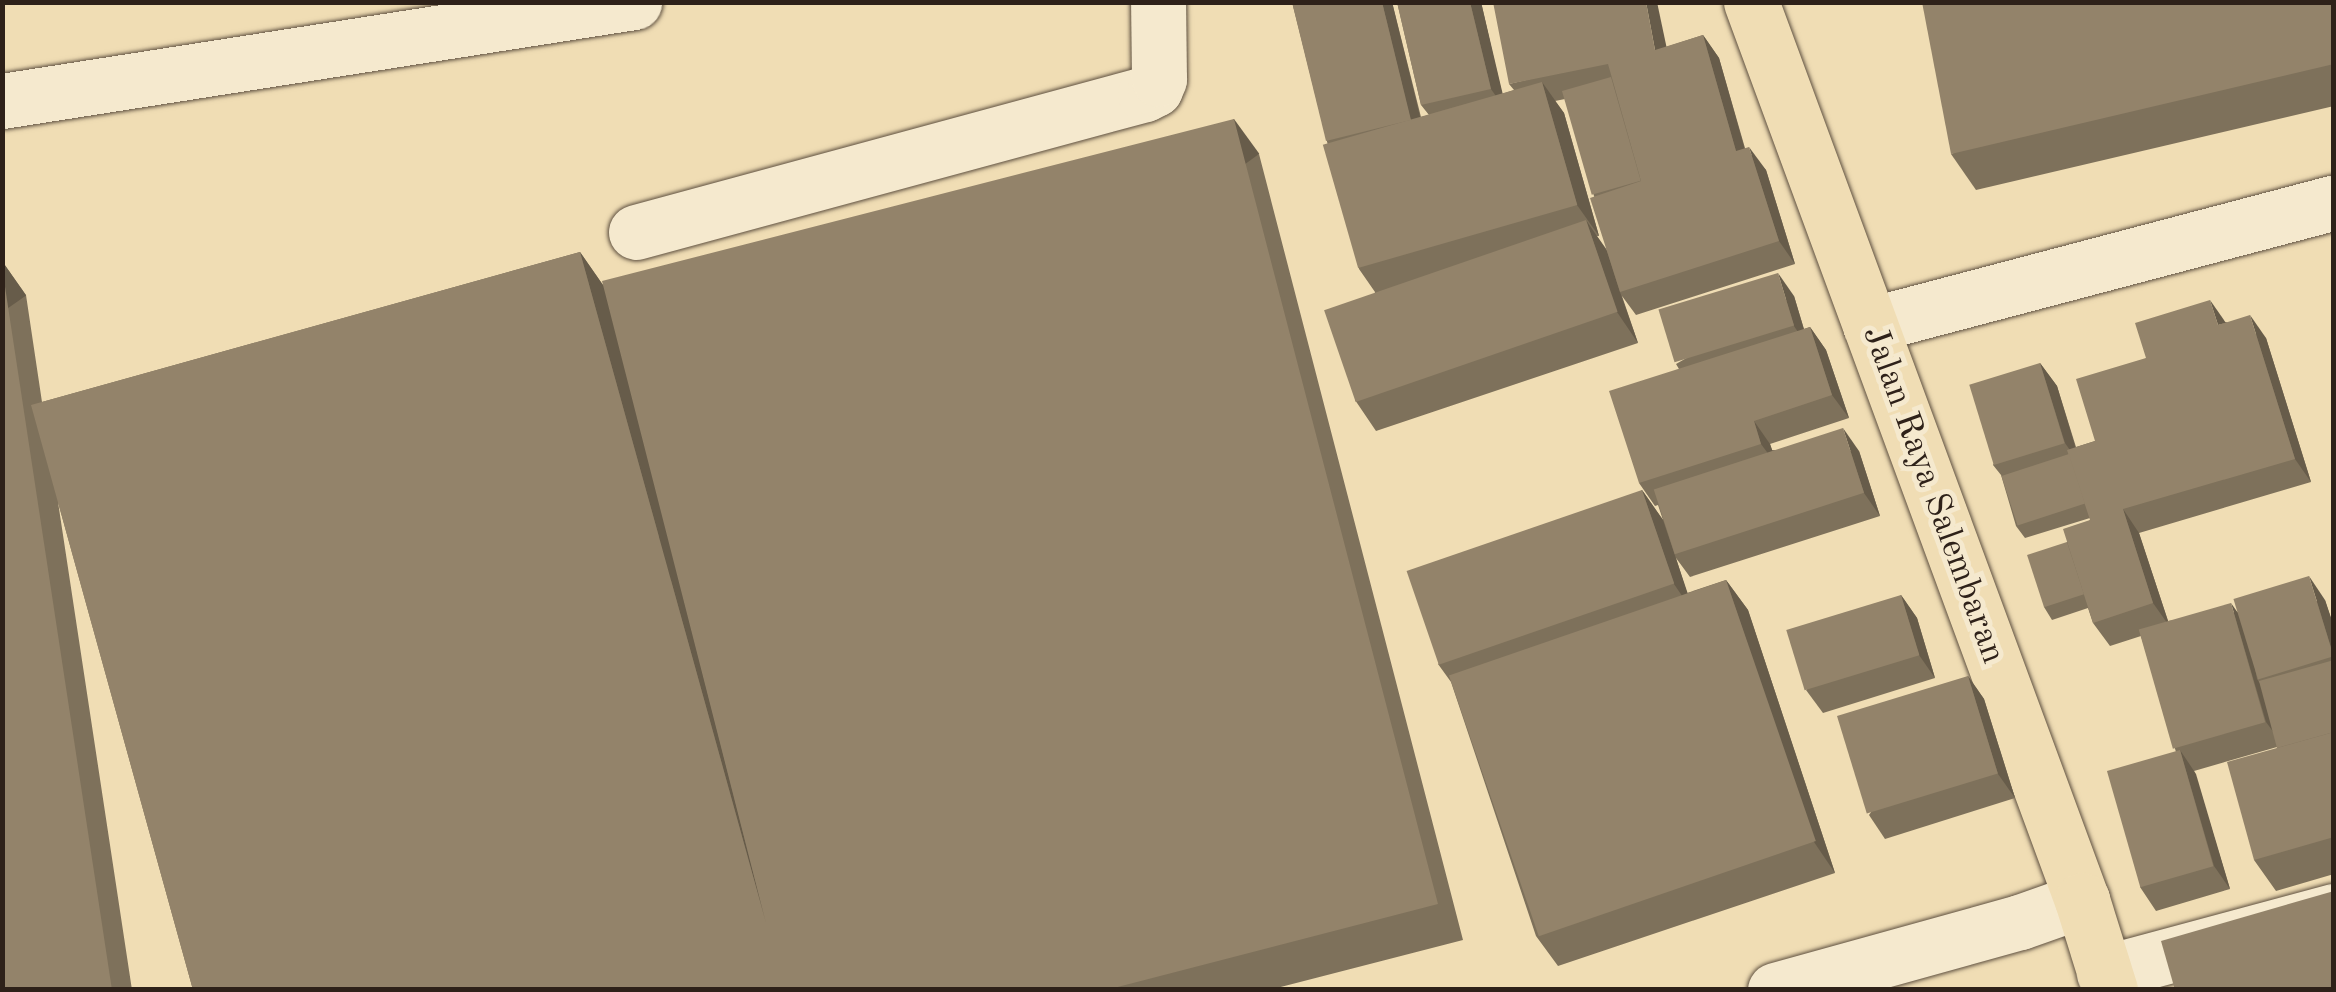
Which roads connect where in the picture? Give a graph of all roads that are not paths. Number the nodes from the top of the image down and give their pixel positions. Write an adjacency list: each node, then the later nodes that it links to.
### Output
1 (634, 2): 4 (street)
2 (1158, 2): 6 (street)
3 (1751, 2): 7 (main road, Jalan Raya Salembaran)
4 (2, 100)
5 (2334, 202): 7 (street)
6 (636, 232)
7 (1870, 325): 8 (main road, Jalan Raya Salembaran)
8 (2082, 900): 10 (main road, Jalan Raya Salembaran); 11 (street)
9 (2334, 911): 10 (street)
10 (2107, 981)
11 (1775, 990)

